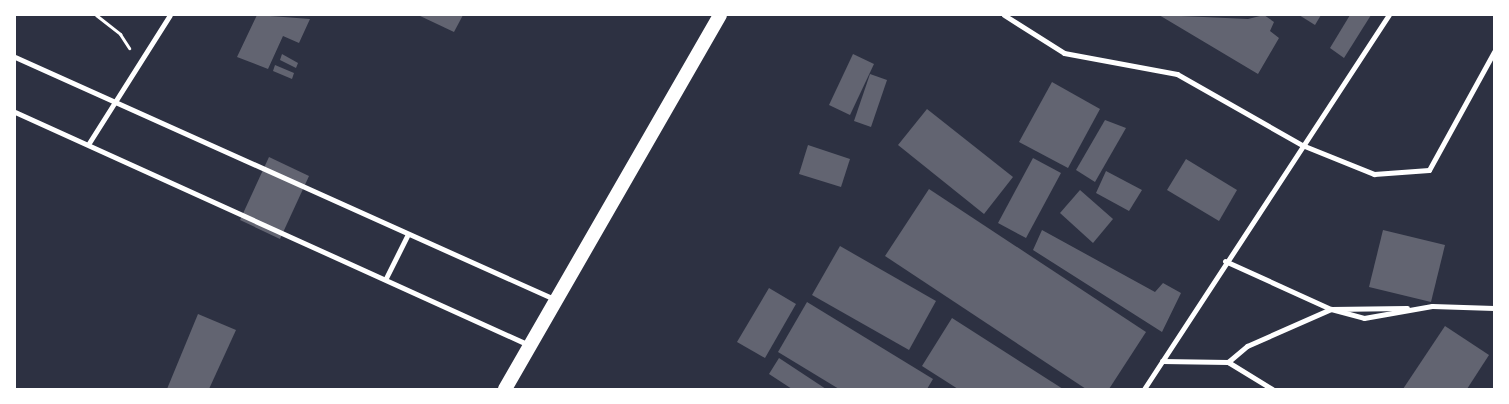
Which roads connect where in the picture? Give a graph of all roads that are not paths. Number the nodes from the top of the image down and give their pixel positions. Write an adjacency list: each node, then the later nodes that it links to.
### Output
1 (170, 15): 7 (street)
2 (720, 15): 14 (highway)
3 (1004, 15): 10 (street)
4 (1389, 15): 10 (street)
5 (1494, 52): 10 (street)
6 (15, 57): 7 (street)
7 (116, 102): 9 (street); 11 (street)
8 (15, 112): 9 (street)
9 (89, 143): 13 (street)
10 (1302, 146): 12 (street)
11 (407, 236): 13 (street); 14 (street)
12 (1225, 261): 16 (street); 19 (street)
13 (386, 278): 18 (street)
14 (554, 299): 18 (highway)
15 (1494, 308): 17 (street)
16 (1331, 309): 17 (street); 17 (street); 20 (street)
17 (1364, 318)
18 (529, 346): 21 (highway)
19 (1162, 361): 20 (street); 22 (street)
20 (1228, 362): 23 (street)
21 (505, 389)
22 (1144, 389)
23 (1272, 389)

